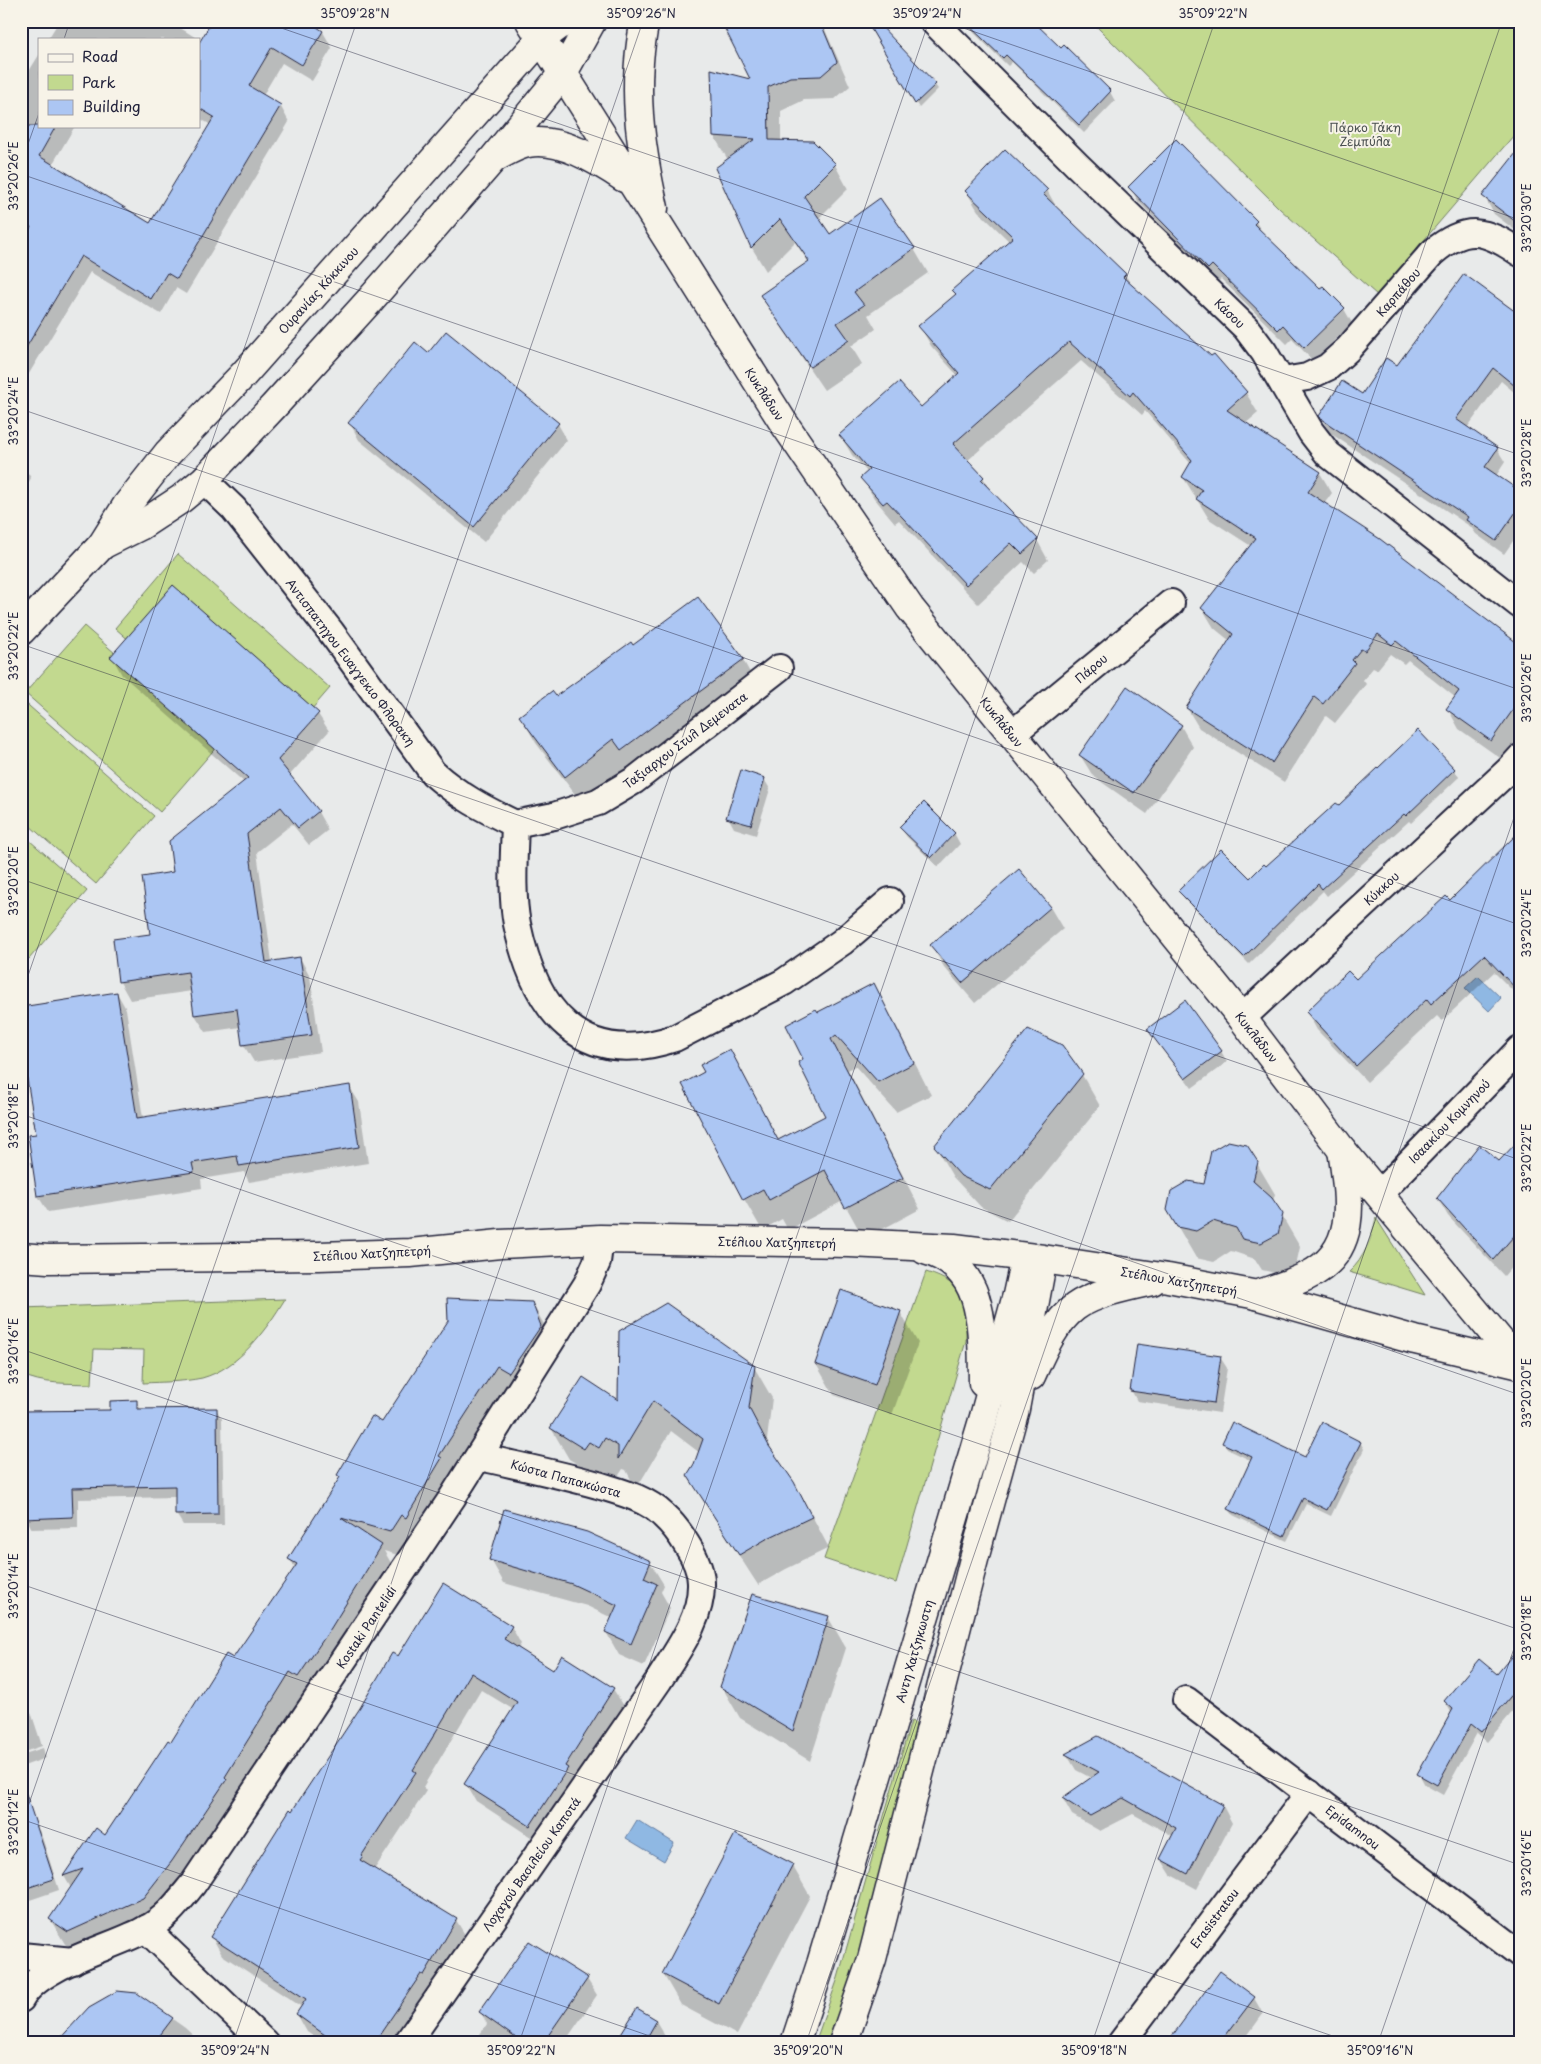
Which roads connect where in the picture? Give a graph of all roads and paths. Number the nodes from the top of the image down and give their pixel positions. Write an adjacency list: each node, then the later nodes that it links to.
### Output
1 (565, 21): 5 (main road, Ουρανίας Κόκκινου)
2 (592, 21): 6 (main road, Ουρανίας Κόκκινου)
3 (645, 21): 9 (main road)
4 (933, 21): 11 (street, Κάσου)
5 (535, 30): 6 (main road, Κυκλάδων); 13 (main road, Ουρανίας Κόκκινου)
6 (563, 73): 7 (main road, Ουρανίας Κόκκινου); 8 (main road, Κυκλάδων)
7 (493, 159): 8 (main road); 12 (main road, Ουρανίας Κόκκινου)
8 (632, 183): 9 (main road, Κυκλάδων)
9 (659, 228): 18 (main road, Κυκλάδων)
10 (1520, 253): 11 (street, Καρπάθου)
11 (1283, 381): 15 (street, Κάσου)
12 (204, 480): 13 (main road, Ουρανίας Κόκκινου); 20 (street, Αντισπατηγου Ευαγγεκιο Φλορακη)
13 (102, 545): 16 (main road, Ουρανίας Κόκκινου)
14 (1171, 603): 18 (street, Πάρου)
15 (1520, 605)
16 (21, 632)
17 (779, 668): 20 (street, Ταξιαρχου Στυλ Δεμενατα)
18 (1012, 734): 22 (main road, Κυκλάδων)
19 (1517, 768): 22 (street, Κύκκου)
20 (515, 824): 21 (street)
21 (890, 901)
22 (1242, 1018): 24 (main road, Κυκλάδων)
23 (1520, 1049): 25 (street, Ισαακίου Κομνηνού)
24 (1342, 1150): 25 (main road, Κυκλάδων); 31 (main road)
25 (1379, 1194): 32 (main road, Κυκλάδων)
26 (600, 1239): 27 (main road, Στέλιου Χατζηπετρή); 28 (main road, Στέλιου Χατζηπετρή); 35 (street, Kostaki Pantelidi)
27 (908, 1245): 29 (main road, Στέλιου Χατζηπετρή); 34 (main road)
28 (21, 1257)
29 (1034, 1258): 30 (main road, Στέλιου Χατζηπετρή); 33 (main road); 34 (main road, Αντη Χατζηκωστη)
30 (1168, 1278): 31 (main road, Στέλιου Χατζηπετρή); 33 (main road)
31 (1256, 1295): 32 (main road, Στέλιου Χατζηπετρή)
32 (1520, 1365)
33 (1015, 1409): 47 (main road)
34 (984, 1417): 46 (main road, Αντη Χατζηκωστη)
35 (480, 1457): 36 (street, Κώστα Παπακώστα); 39 (street, Kostaki Pantelidi)
36 (655, 1685): 45 (street, Λοχαγού Βασιλείου Καποτά)
37 (1186, 1700): 38 (street, Epidamnou)
38 (1308, 1793): 40 (street, Epidamnou); 48 (street, Erasistratou)
39 (146, 1929): 42 (street, Kostaki Pantelidi); 44 (street)
40 (1520, 1954)
41 (21, 1956): 42 (street, Kostaki Pantelidi)
42 (73, 1961): 43 (street, Kostaki Pantelidi)
43 (21, 1999)
44 (265, 2043)
45 (407, 2043)
46 (795, 2043)
47 (843, 2043)
48 (1121, 2043)

